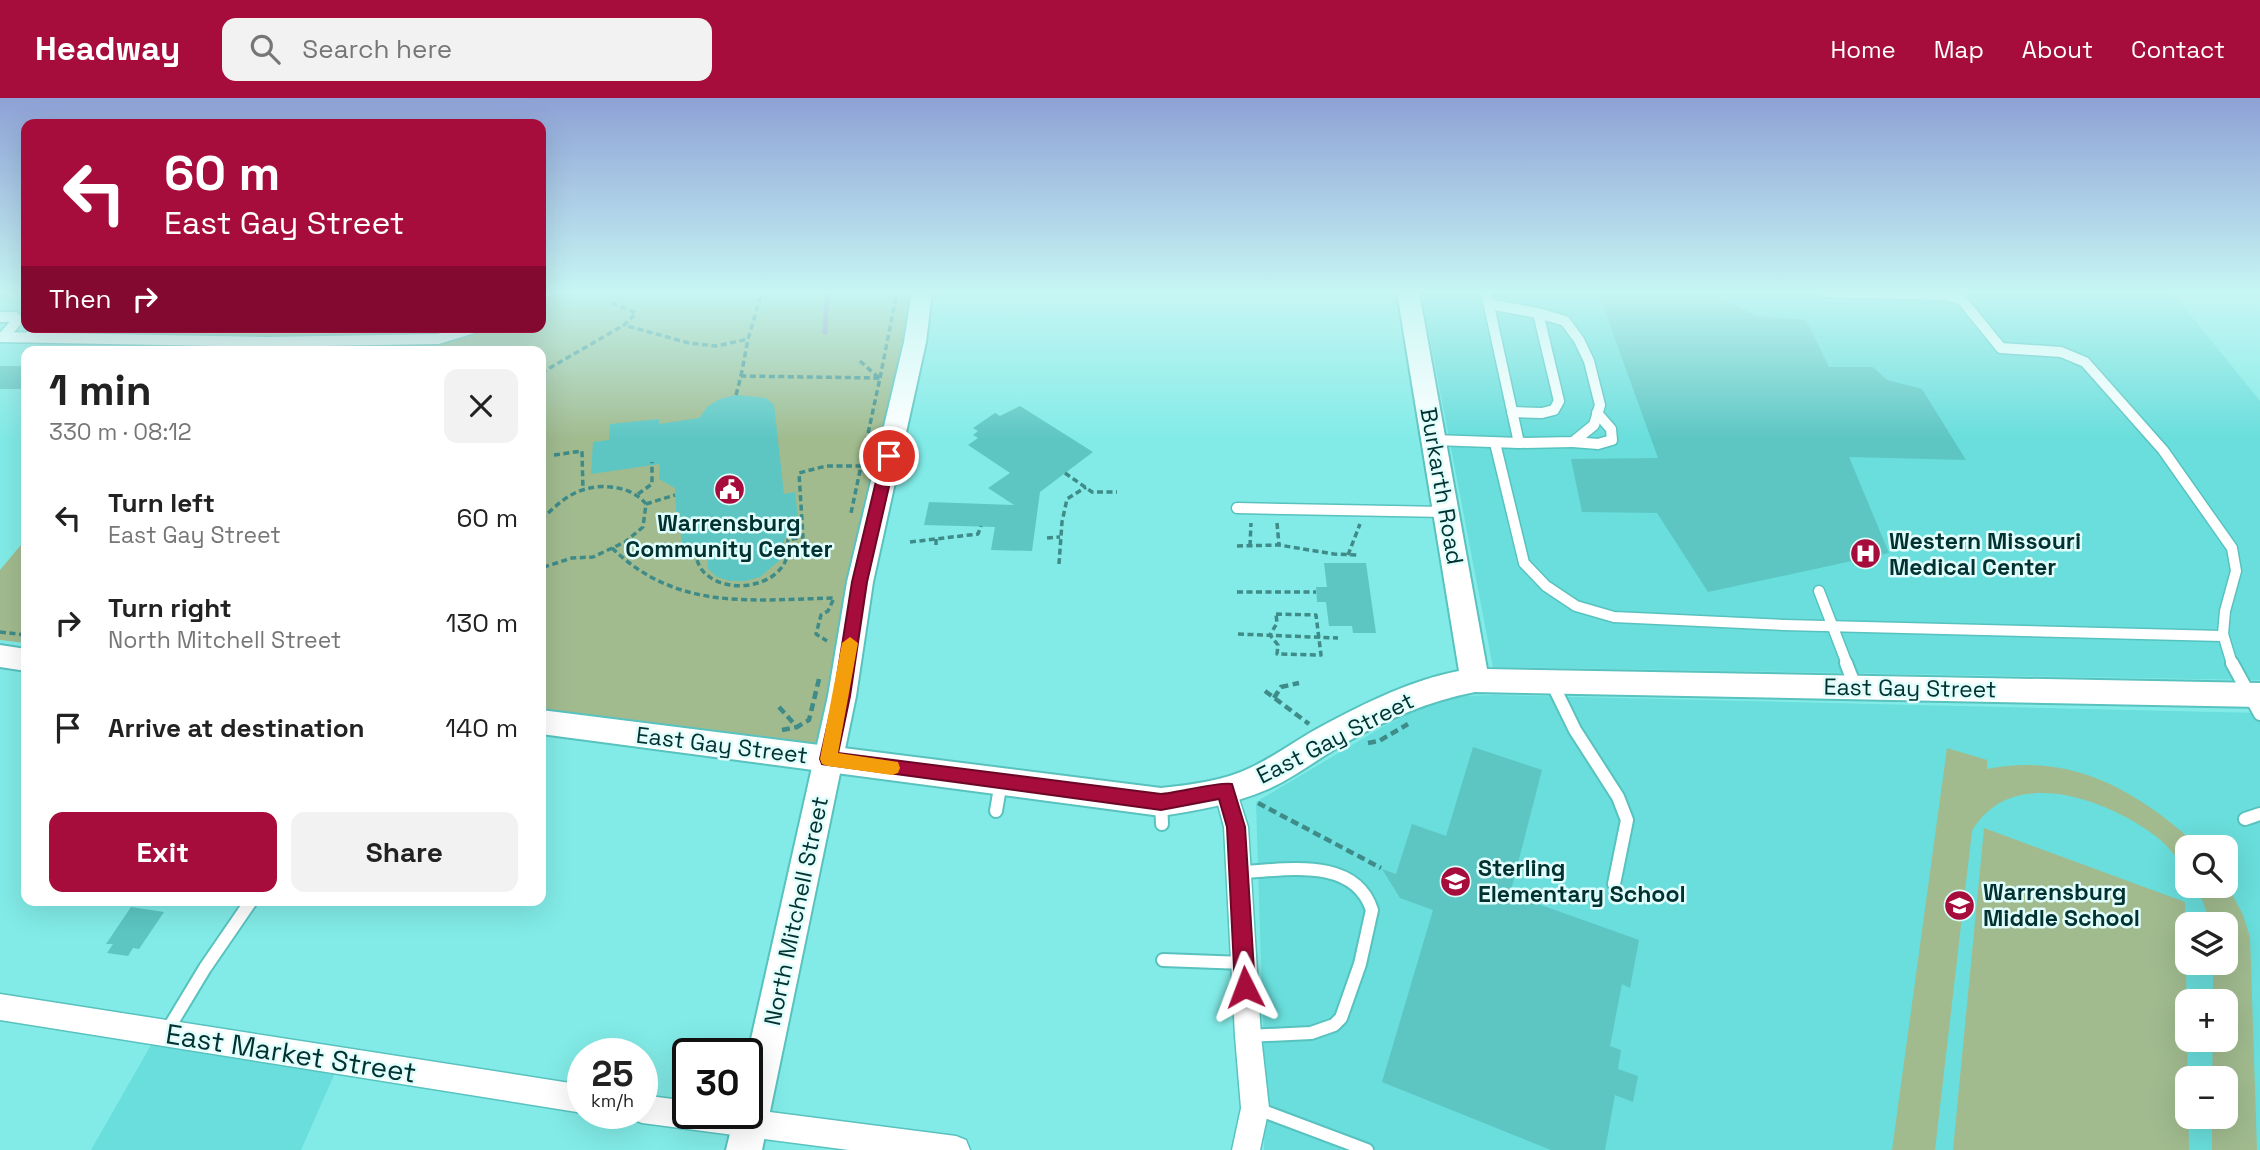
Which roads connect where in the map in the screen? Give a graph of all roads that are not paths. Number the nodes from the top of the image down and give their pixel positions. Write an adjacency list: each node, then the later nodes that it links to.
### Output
1 (244, 341): 8 (street)
2 (1417, 341): 11 (main road, Burkarth Road)
3 (1497, 341): 9 (lane)
4 (1545, 341): 9 (lane)
5 (1580, 341): 10 (lane)
6 (1995, 341): 19 (lane)
7 (915, 342): 27 (street, North Mitchell Street)
8 (436, 345)
9 (1512, 412): 14 (lane)
10 (1597, 414): 12 (lane); 12 (lane)
11 (1434, 440): 13 (lane); 16 (main road, Burkarth Road)
12 (1573, 442): 14 (lane)
13 (1495, 443): 14 (lane); 18 (lane)
14 (1519, 443)
15 (1237, 508): 16 (lane)
16 (1446, 512): 22 (main road, Burkarth Road)
17 (1818, 592): 18 (lane)
18 (1831, 625): 19 (lane); 24 (lane)
19 (2222, 636): 25 (lane)
20 (0, 656): 21 (main road)
21 (21, 659)
22 (1475, 680): 23 (main road, East Gay Street); 28 (main road, East Gay Street)
23 (1550, 681): 24 (main road, East Gay Street); 32 (lane)
24 (1855, 686): 25 (main road, East Gay Street)
25 (2256, 702)
26 (546, 723): 27 (main road, East Gay Street)
27 (828, 759): 28 (main road, East Gay Street); 42 (street, North Mitchell Street)
28 (1226, 790): 31 (street)
29 (2260, 814): 30 (lane)
30 (2245, 819)
31 (1238, 872): 35 (street); 38 (lane)
32 (1614, 884)
33 (248, 906): 37 (lane)
34 (1163, 960): 35 (lane)
35 (1244, 963): 38 (street)
36 (0, 1007): 37 (street, East Market Street)
37 (166, 1033): 39 (street, East Market Street)
38 (1248, 1036): 40 (street)
39 (567, 1096)
40 (1255, 1108): 44 (street); 45 (lane)
41 (658, 1113): 42 (street)
42 (748, 1136): 43 (street)
43 (956, 1150)
44 (1246, 1150)
45 (1367, 1150)

